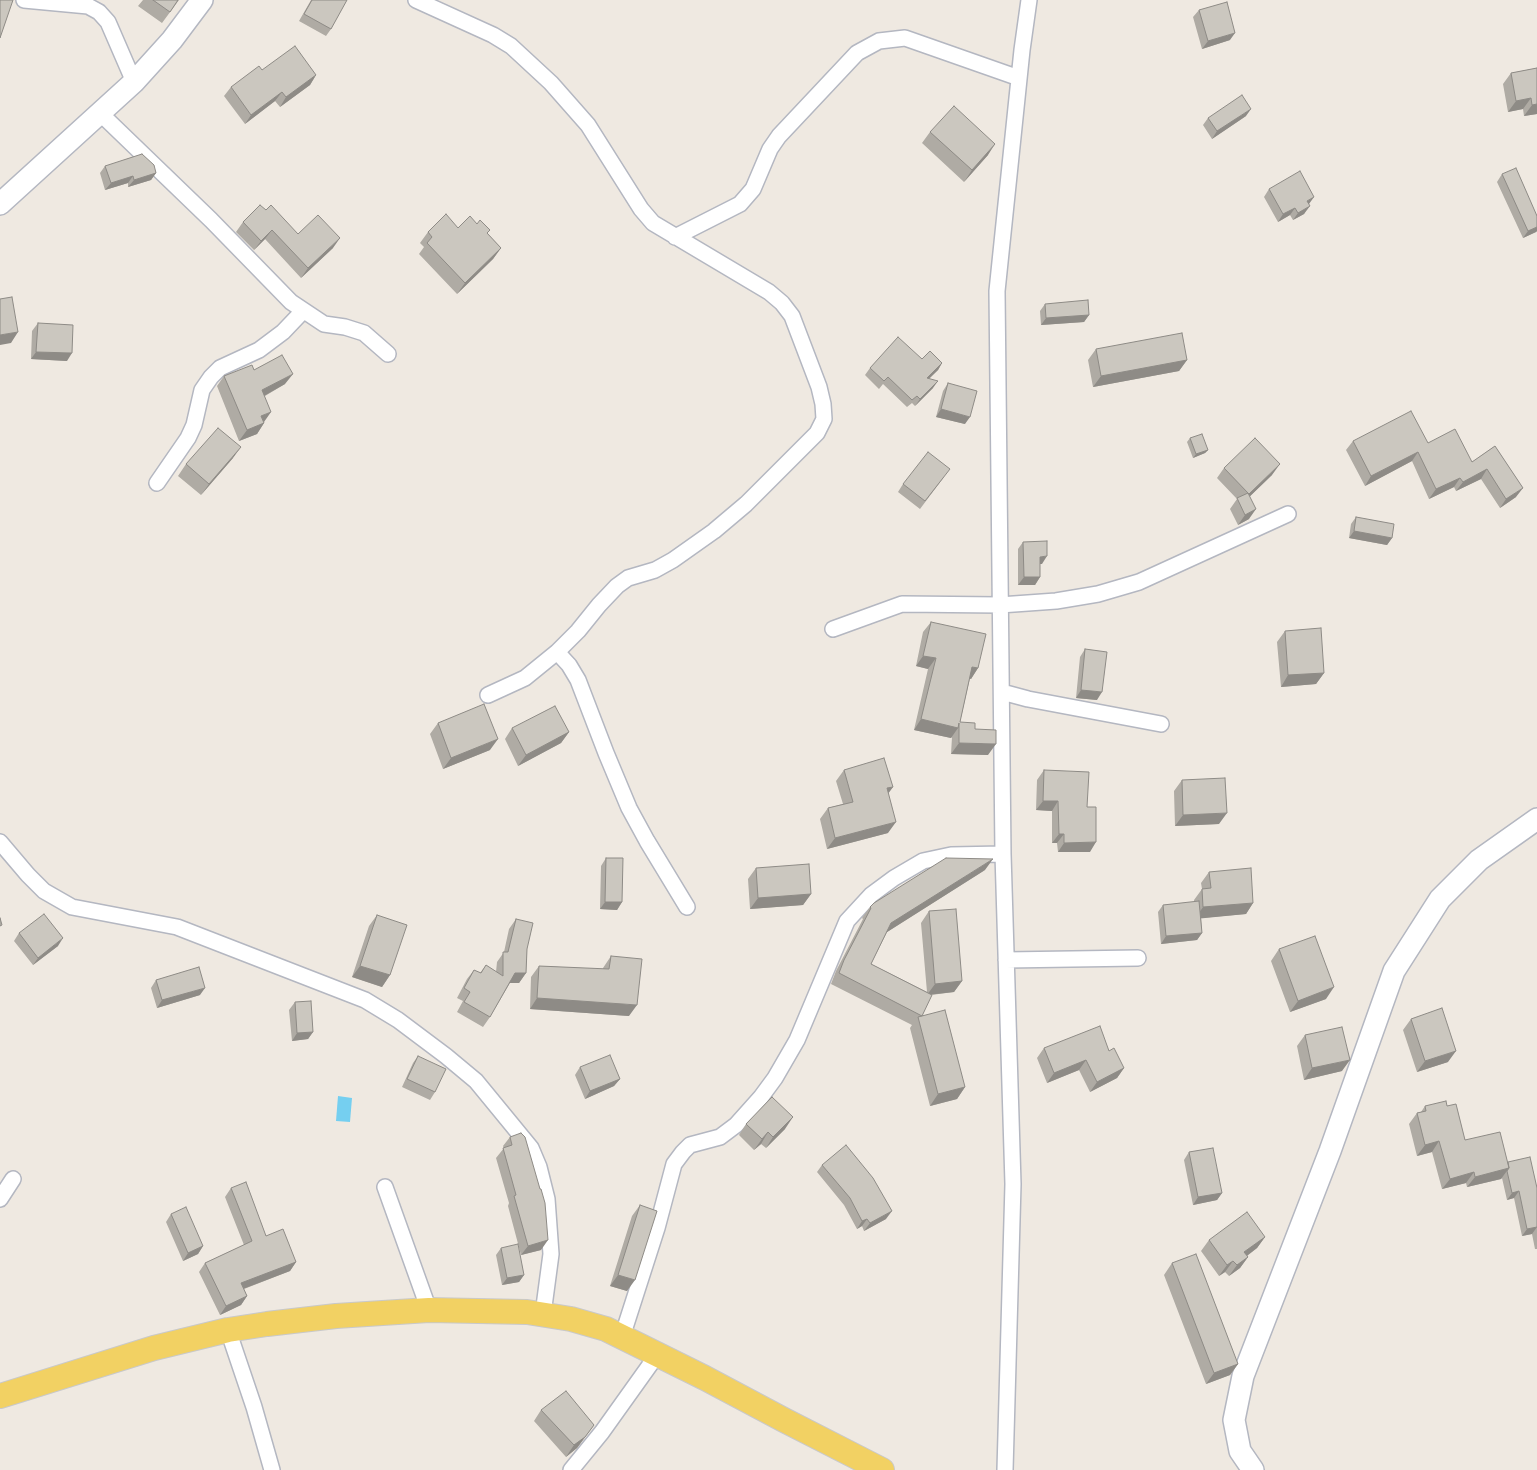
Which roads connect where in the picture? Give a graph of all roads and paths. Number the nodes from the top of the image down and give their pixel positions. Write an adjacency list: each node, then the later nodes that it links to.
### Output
1 (24, 0): 6 (street)
2 (202, 0): 6 (main road)
3 (416, 0): 9 (street)
4 (1029, 0): 5 (street)
5 (1020, 78): 9 (street); 14 (street)
6 (134, 82): 7 (main road)
7 (100, 112): 8 (main road); 10 (street)
8 (0, 204)
9 (675, 237): 16 (street)
10 (303, 311): 11 (street); 12 (street)
11 (388, 354)
12 (157, 483)
13 (1288, 514): 14 (street)
14 (1000, 605): 15 (street); 17 (street)
15 (832, 630)
16 (557, 652): 18 (street); 23 (street)
17 (1002, 692): 19 (street); 22 (street)
18 (488, 695)
19 (1160, 724)
20 (1537, 819): 39 (main road)
21 (0, 842): 30 (street)
22 (1003, 854): 25 (street); 32 (street)
23 (687, 907)
24 (1138, 958): 25 (street)
25 (1006, 960): 38 (street)
26 (13, 1179): 28 (street)
27 (385, 1187): 29 (street)
28 (0, 1200)
29 (429, 1310): 30 (main road); 31 (main road)
30 (543, 1314): 32 (main road)
31 (228, 1330): 34 (main road); 35 (street)
32 (622, 1337): 33 (main road)
33 (657, 1355): 36 (street); 37 (main road)
34 (0, 1396)
35 (272, 1470)
36 (571, 1470)
37 (882, 1470)
38 (1005, 1470)
39 (1253, 1470)

